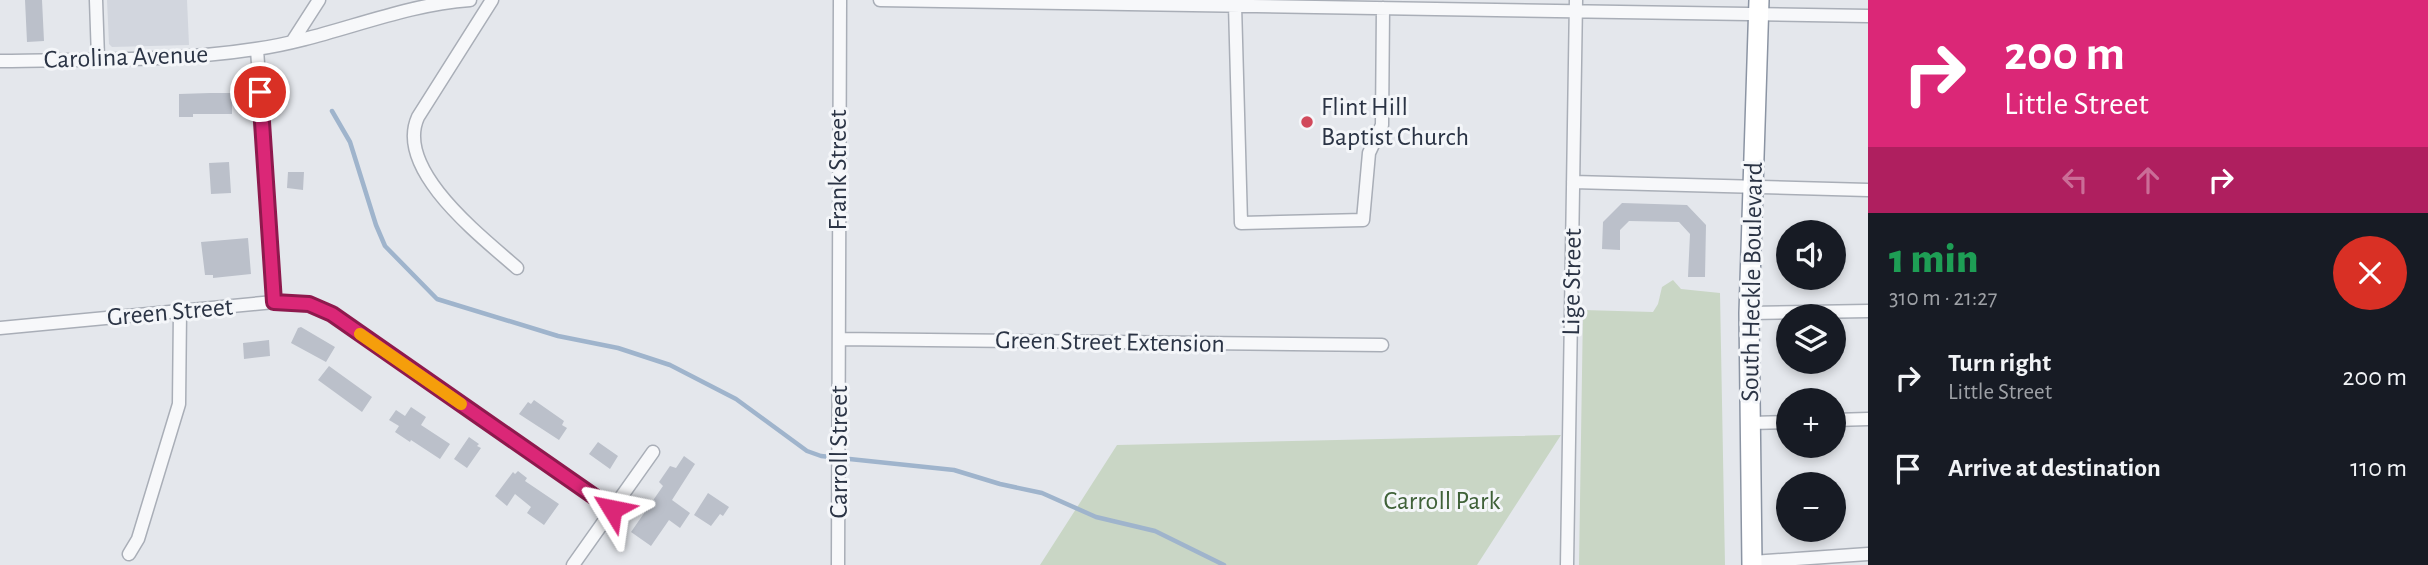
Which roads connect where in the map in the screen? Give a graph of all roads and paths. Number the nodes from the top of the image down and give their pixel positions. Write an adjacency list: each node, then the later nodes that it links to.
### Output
1 (96, 0): 15 (street)
2 (319, 0): 13 (street)
3 (470, 0): 13 (street, Carolina Avenue)
4 (492, 0): 20 (street)
5 (840, 0): 26 (street, Frank Street)
6 (880, 0): 7 (street)
7 (1207, 2): 8 (street)
8 (1235, 5): 11 (street); 11 (street)
9 (1576, 6): 10 (street); 11 (street); 17 (street, Lige Street)
10 (1759, 7): 12 (street); 18 (highway, South Heckle Boulevard)
11 (1384, 8)
12 (1868, 16)
13 (292, 41): 14 (street, Carolina Avenue)
14 (257, 49): 15 (street, Carolina Avenue); 21 (street)
15 (98, 58): 16 (street, Carolina Avenue)
16 (0, 61)
17 (1573, 182): 18 (street); 39 (street, Lige Street)
18 (1752, 185): 19 (street); 24 (highway, South Heckle Boulevard)
19 (1868, 190)
20 (517, 268)
21 (274, 302): 22 (street, Green Street); 33 (street, Green Street)
22 (180, 311): 25 (street, Green Street); 34 (street)
23 (1868, 311): 24 (street)
24 (1749, 313): 31 (highway, South Heckle Boulevard)
25 (0, 328)
26 (839, 339): 27 (street, Green Street Extension); 38 (street, Carroll Street)
27 (1382, 345)
28 (1868, 419): 29 (street)
29 (1846, 420)
30 (1776, 422): 31 (street)
31 (1750, 423): 36 (highway, South Heckle Boulevard)
32 (653, 452): 33 (street)
33 (612, 509): 37 (street)
34 (129, 554)
35 (1868, 554): 36 (street)
36 (1752, 563)
37 (573, 565)
38 (838, 565)
39 (1567, 565)

